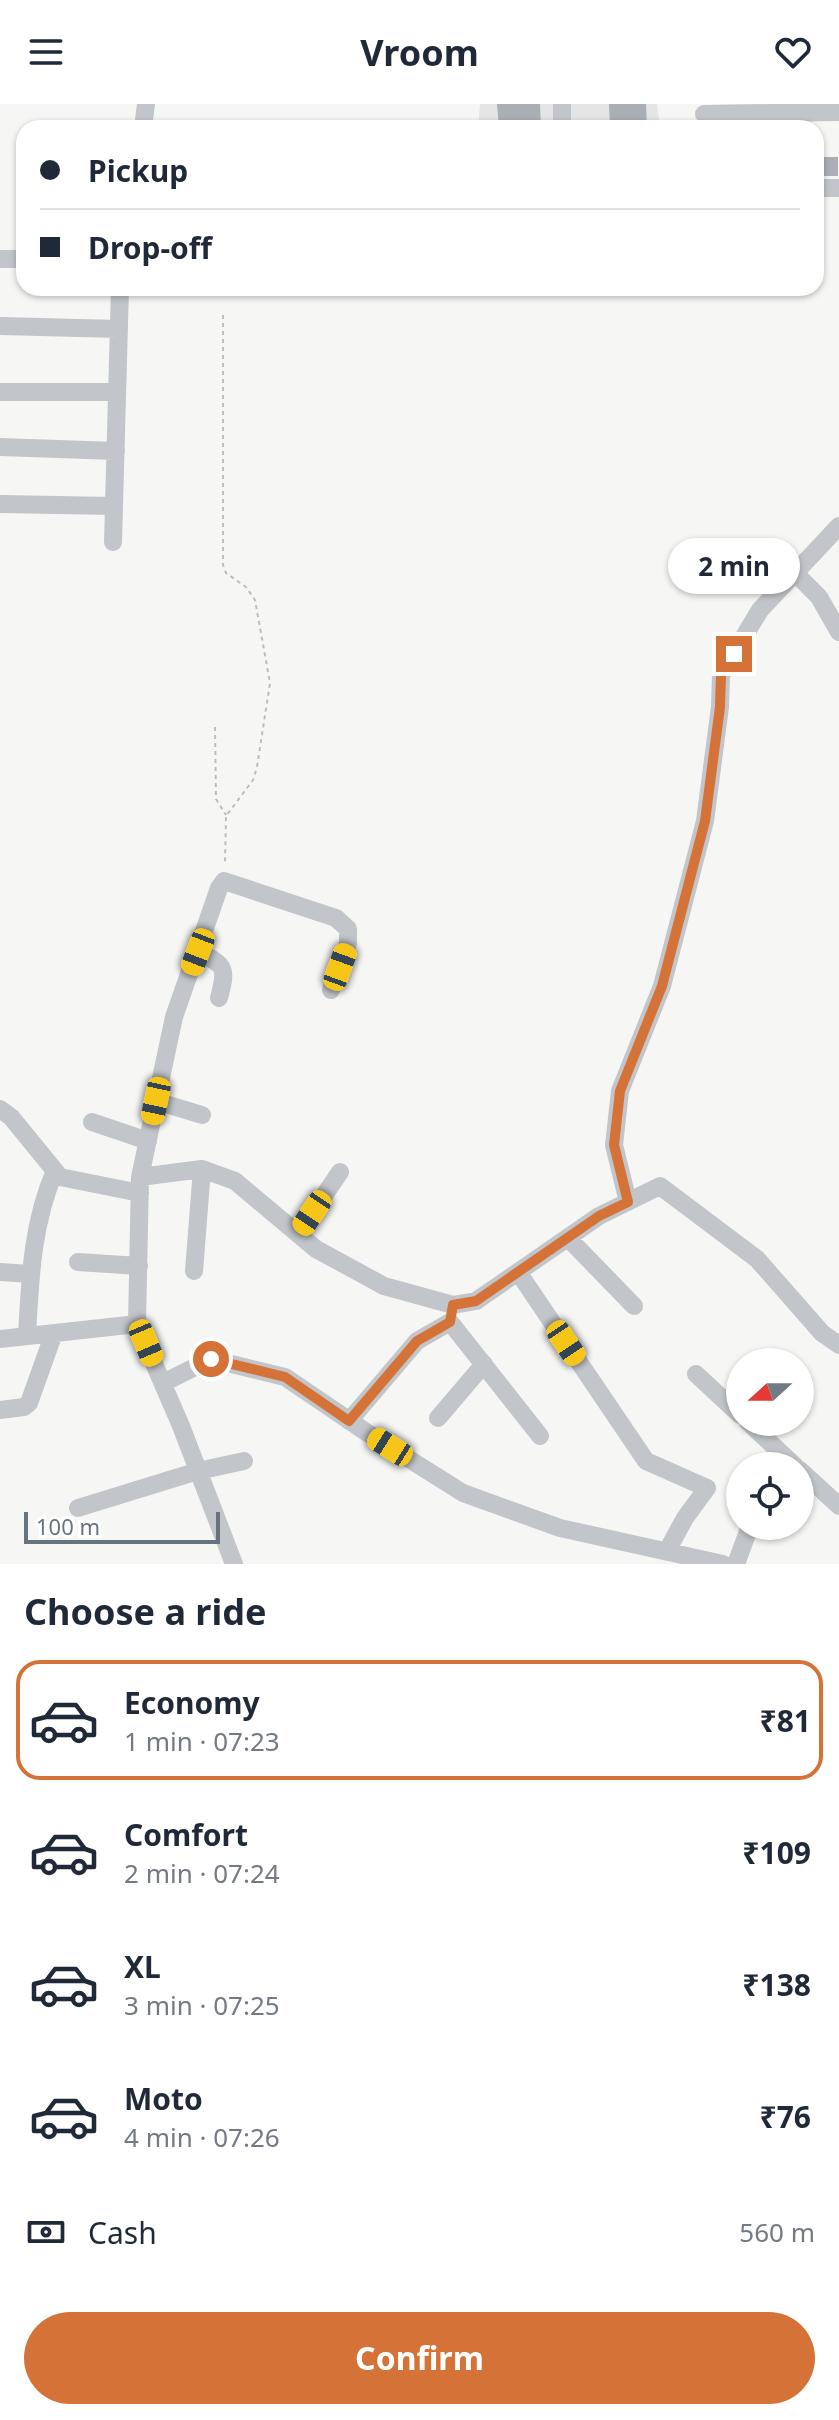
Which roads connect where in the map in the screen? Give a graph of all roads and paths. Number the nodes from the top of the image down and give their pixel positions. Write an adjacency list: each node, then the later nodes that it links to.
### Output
1 (839, 112): 2 (street)
2 (704, 115)
3 (120, 296): 6 (street)
4 (223, 315): 18 (path)
5 (0, 326): 6 (street)
6 (119, 329): 8 (street)
7 (0, 392): 8 (street)
8 (117, 392): 10 (street)
9 (0, 447): 10 (street)
10 (116, 451): 12 (street)
11 (0, 504): 12 (street)
12 (114, 506): 14 (street)
13 (839, 526): 15 (street)
14 (113, 542)
15 (795, 573): 16 (street); 32 (street)
16 (839, 632)
17 (215, 727): 18 (path)
18 (226, 816): 19 (path)
19 (224, 881): 20 (street); 21 (street)
20 (198, 952): 22 (street); 23 (street)
21 (331, 990)
22 (219, 998)
23 (156, 1101): 25 (street); 27 (street)
24 (0, 1109): 29 (street)
25 (202, 1115)
26 (92, 1122): 27 (street)
27 (148, 1141): 31 (street)
28 (202, 1169): 31 (street); 33 (street); 37 (street)
29 (55, 1171): 31 (street); 40 (street)
30 (340, 1172): 33 (street)
31 (140, 1185): 36 (street)
32 (628, 1202): 34 (street); 47 (street)
33 (298, 1234): 42 (street)
34 (568, 1238): 39 (street); 41 (street)
35 (78, 1262): 36 (street)
36 (139, 1266): 43 (street)
37 (194, 1271)
38 (0, 1272): 40 (street)
39 (518, 1272): 42 (street); 64 (street)
40 (30, 1274): 45 (street)
41 (634, 1306)
42 (451, 1314): 48 (street); 54 (street)
43 (137, 1324): 44 (street); 50 (street)
44 (54, 1333): 45 (street); 52 (street)
45 (27, 1336): 46 (street)
46 (0, 1339)
47 (839, 1345)
48 (484, 1364): 53 (street); 55 (street)
49 (696, 1374): 51 (street)
50 (163, 1383): 54 (street); 59 (street)
51 (726, 1402)
52 (0, 1410)
53 (438, 1418)
54 (349, 1421): 64 (street)
55 (540, 1436)
56 (763, 1436): 57 (street)
57 (780, 1452)
58 (244, 1461): 59 (street)
59 (198, 1471): 62 (street); 65 (street)
60 (814, 1483): 61 (street)
61 (839, 1506)
62 (78, 1508)
63 (745, 1540): 67 (street)
64 (667, 1551): 66 (street)
65 (234, 1564)
66 (723, 1564)
67 (736, 1564)

